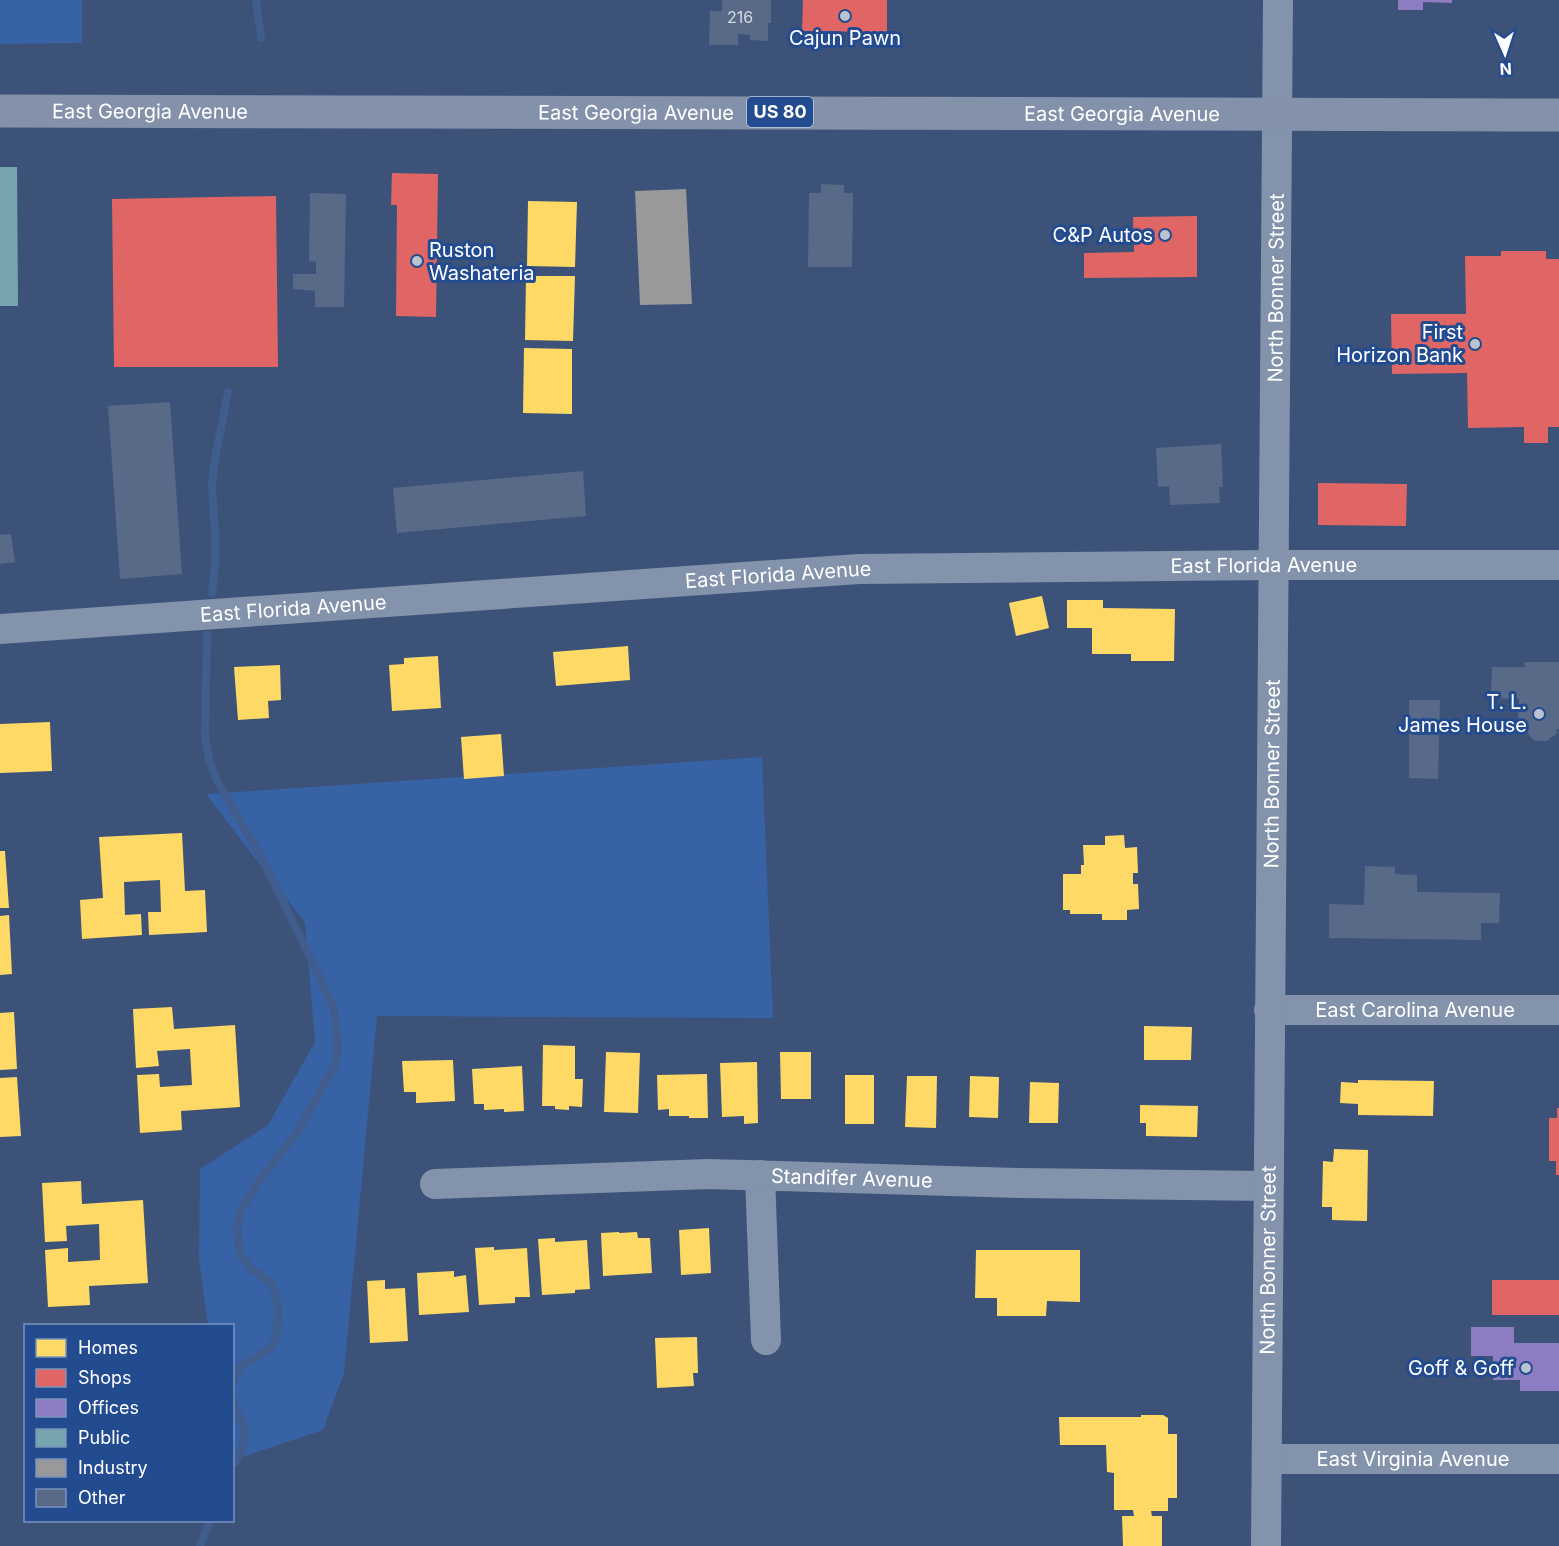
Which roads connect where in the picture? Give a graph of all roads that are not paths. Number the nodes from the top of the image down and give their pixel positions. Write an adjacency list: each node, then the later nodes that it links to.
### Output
1 (1278, 0): 3 (street, North Bonner Street)
2 (0, 111): 3 (main road, East Georgia Avenue / US 80)
3 (1277, 115): 4 (main road, East Georgia Avenue / US 80); 6 (street, North Bonner Street)
4 (1559, 115)
5 (1559, 564): 6 (street, East Florida Avenue)
6 (1274, 565): 7 (street, East Florida Avenue); 8 (street, North Bonner Street)
7 (0, 628)
8 (1269, 1010): 9 (street, East Carolina Avenue); 12 (street, North Bonner Street)
9 (1559, 1010)
10 (760, 1175): 11 (street, Standifer Avenue); 12 (street, Standifer Avenue); 13 (street)
11 (435, 1184)
12 (1268, 1186): 14 (street, North Bonner Street)
13 (766, 1340)
14 (1267, 1459): 15 (street, East Virginia Avenue); 16 (street, North Bonner Street)
15 (1559, 1459)
16 (1266, 1546)

